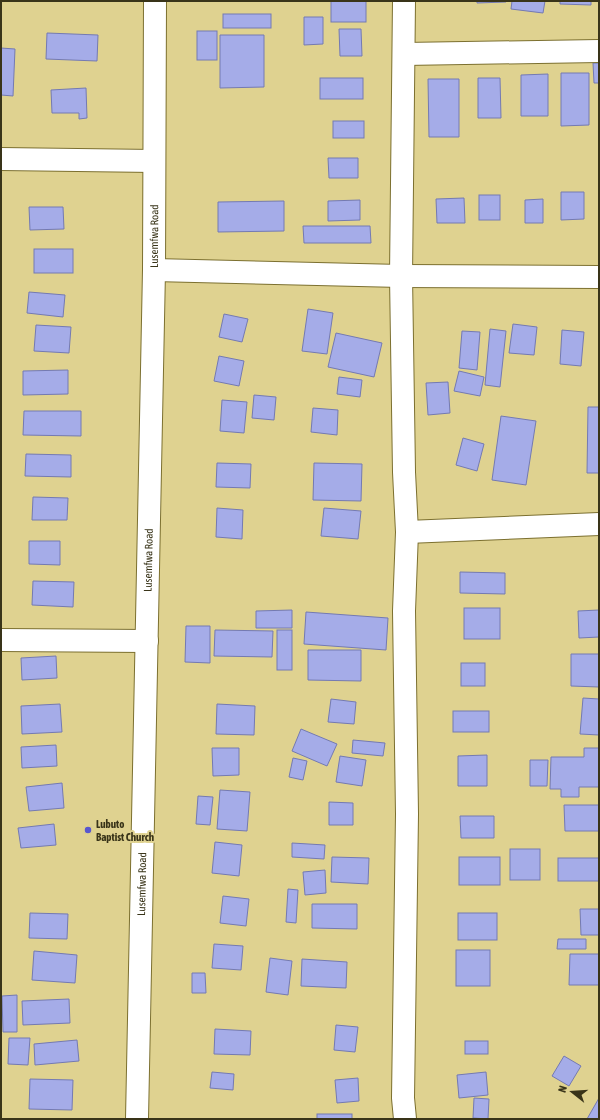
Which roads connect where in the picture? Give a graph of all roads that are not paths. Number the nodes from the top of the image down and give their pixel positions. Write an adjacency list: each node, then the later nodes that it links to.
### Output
1 (155, 1): 6 (street, Lusemfwa Road)
2 (404, 1): 4 (street)
3 (599, 51): 4 (street)
4 (404, 54): 8 (street)
5 (1, 159): 6 (street)
6 (154, 161): 7 (street, Lusemfwa Road)
7 (154, 270): 8 (street); 13 (street, Lusemfwa Road)
8 (401, 276): 9 (street); 11 (street)
9 (599, 277)
10 (599, 524): 11 (street)
11 (407, 532): 15 (street)
12 (1, 640): 13 (street)
13 (147, 641): 14 (street, Lusemfwa Road)
14 (137, 1119)
15 (405, 1119)

